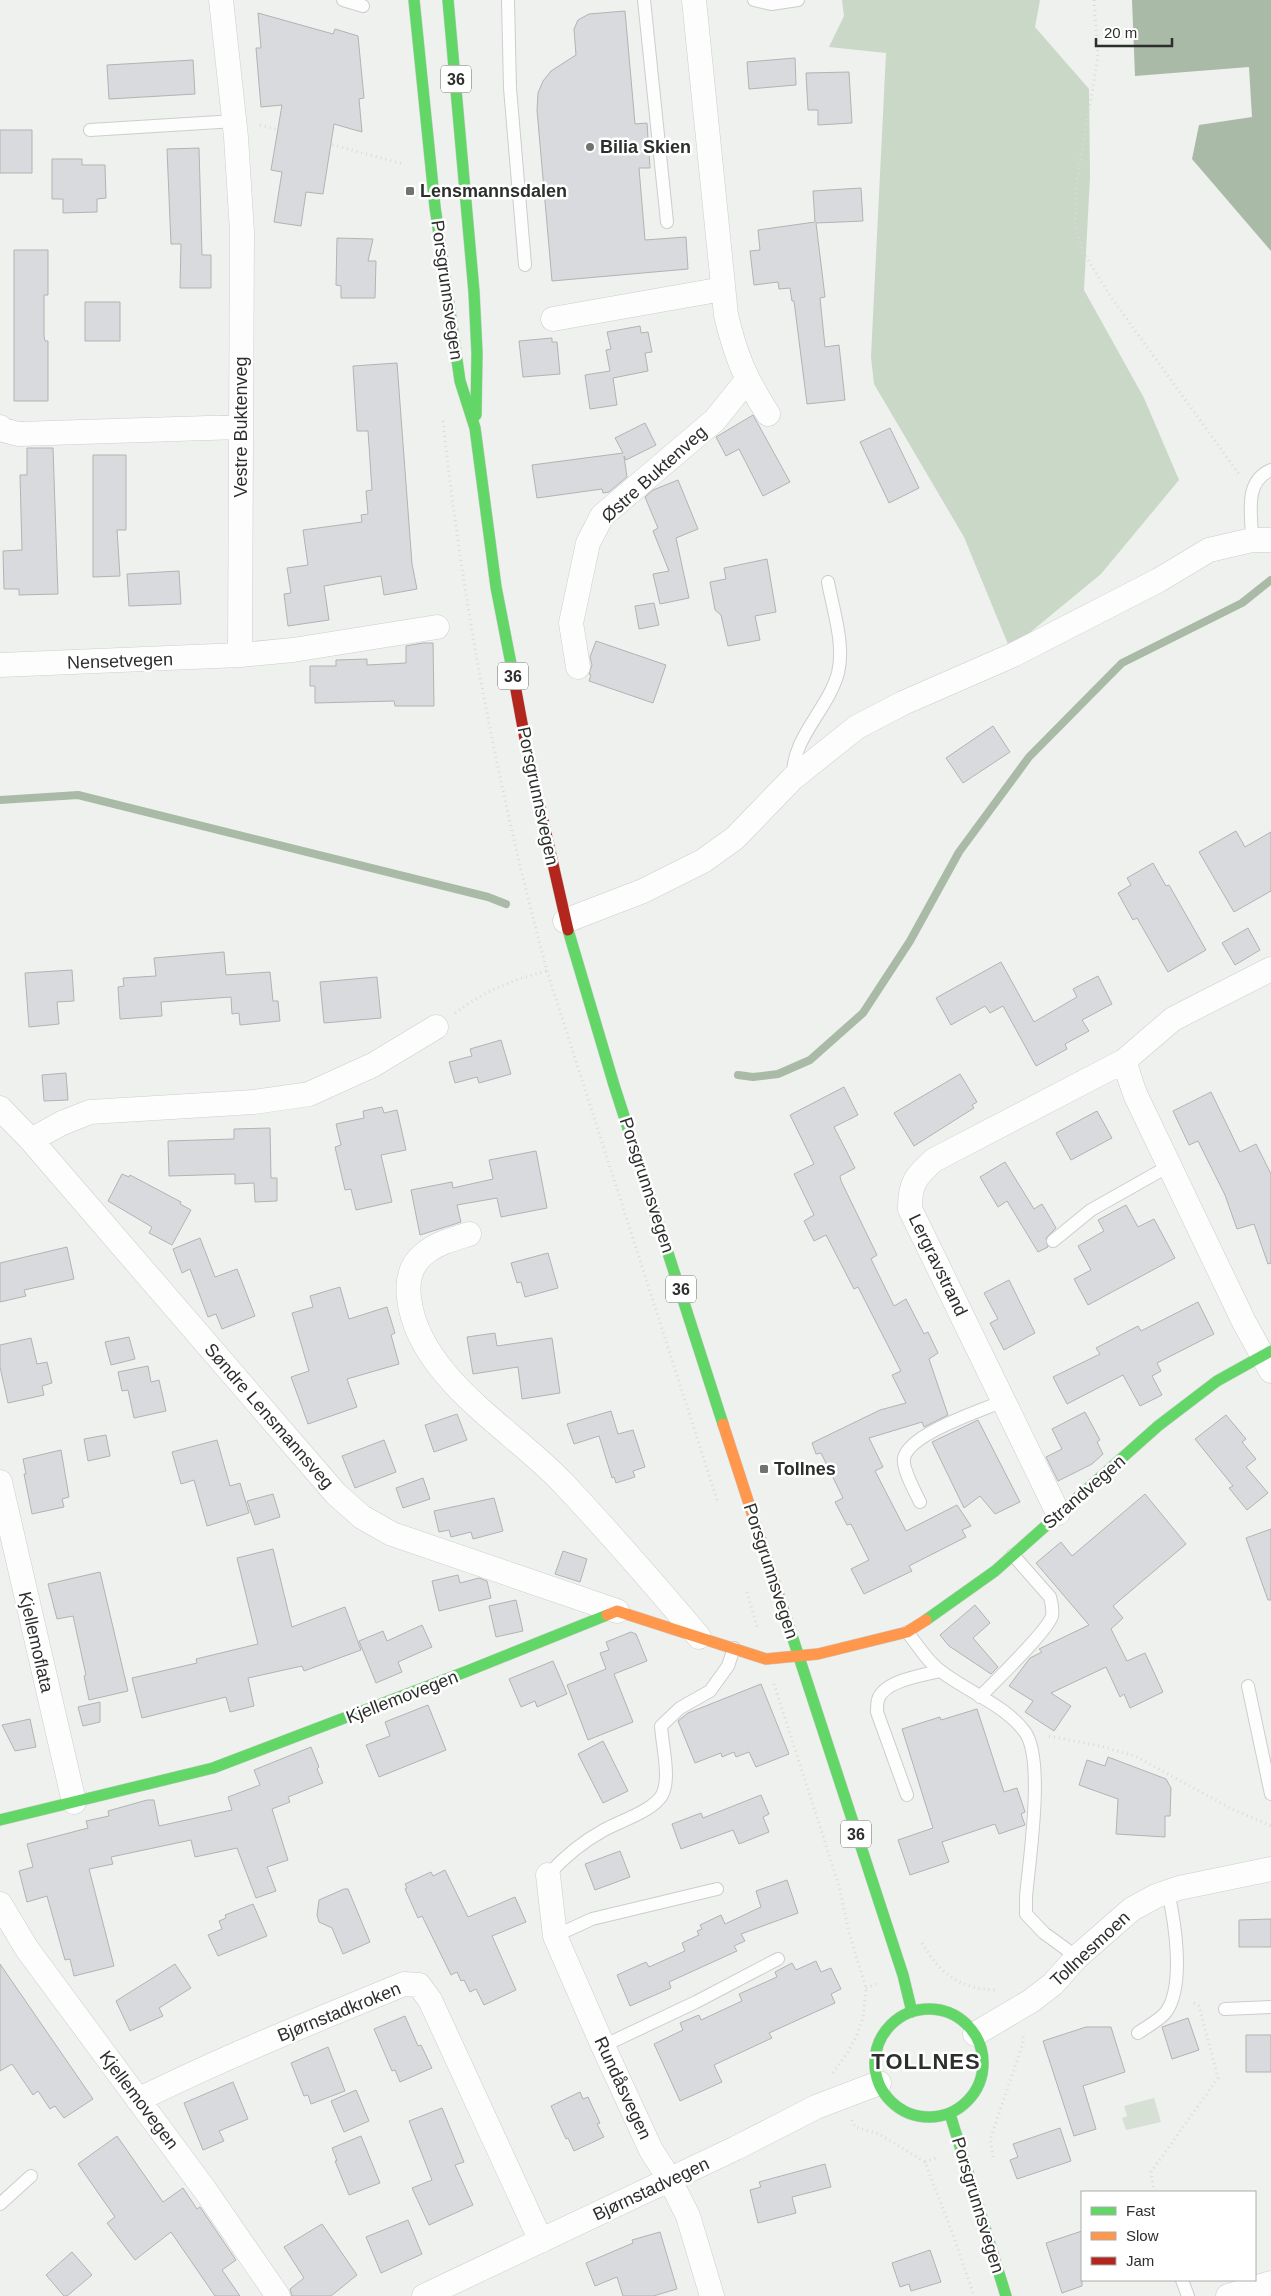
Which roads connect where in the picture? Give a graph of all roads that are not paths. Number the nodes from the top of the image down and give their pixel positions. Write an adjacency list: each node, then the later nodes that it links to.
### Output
1 (220, 0): 11 (street, Vestre Buktenveg)
2 (343, 0): 10 (lane)
3 (414, 0): 21 (main road, Porsgrunnsvegen / 36)
4 (448, 0): 21 (main road, Porsgrunnsvegen / 36)
5 (508, 0): 14 (lane)
6 (644, 0): 13 (lane)
7 (694, 0): 15 (street)
8 (754, 0): 9 (lane)
9 (798, 0)
10 (363, 6)
11 (235, 121): 12 (lane); 20 (street, Vestre Buktenveg)
12 (90, 130)
13 (667, 222)
14 (525, 265)
15 (723, 289): 16 (street); 17 (street)
16 (553, 319)
17 (747, 380): 18 (street); 28 (street, Østre Buktenveg)
18 (768, 414)
19 (0, 427): 20 (street)
20 (240, 427): 26 (street, Vestre Buktenveg)
21 (475, 428): 30 (main road, Porsgrunnsvegen / 36)
22 (1271, 470): 23 (lane)
23 (1262, 540): 29 (street)
24 (828, 582): 29 (lane)
25 (437, 627): 26 (street)
26 (240, 655): 27 (street, Nensetvegen)
27 (0, 665)
28 (578, 667)
29 (793, 778): 30 (street)
30 (565, 920): 49 (main road, Porsgrunnsvegen / 36)
31 (1271, 970): 33 (street, Lergravstrand)
32 (436, 1026): 35 (street)
33 (1124, 1061): 36 (street); 40 (street, Lergravstrand)
34 (0, 1108): 35 (street, Søndre Lensmannsveg)
35 (31, 1140): 45 (street, Søndre Lensmannsveg)
36 (1173, 1174): 38 (lane); 39 (street, Strandvegen)
37 (469, 1234): 47 (street)
38 (1053, 1241)
39 (1268, 1359): 43 (main road, Strandvegen)
40 (1003, 1401): 42 (lane); 43 (street, Lergravstrand)
41 (0, 1482): 55 (street, Kjellemoflata)
42 (920, 1502)
43 (1058, 1513): 44 (main road, Strandvegen)
44 (1013, 1555): 46 (main road, Strandvegen); 52 (lane)
45 (617, 1611): 47 (main road); 55 (main road, Kjellemovegen)
46 (907, 1632): 49 (main road, Strandvegen); 50 (lane)
47 (699, 1636): 48 (main road)
48 (734, 1648): 49 (main road); 58 (lane)
49 (798, 1657): 67 (main road, Porsgrunnsvegen / 36)
50 (940, 1671): 52 (lane); 54 (lane)
51 (1248, 1686): 53 (lane)
52 (980, 1697): 63 (lane)
53 (1271, 1794)
54 (907, 1795)
55 (74, 1802): 56 (main road, Kjellemovegen)
56 (0, 1820)
57 (1271, 1869): 60 (street, Tollnesmoen)
58 (548, 1875): 62 (street, Rundåsvegen)
59 (717, 1888): 62 (lane)
60 (1168, 1892): 63 (street, Tollnesmoen); 68 (lane)
61 (0, 1904): 72 (street, Kjellemovegen)
62 (555, 1936): 70 (street, Rundåsvegen)
63 (1077, 1957): 69 (street, Tollnesmoen)
64 (778, 1959): 70 (lane)
65 (1271, 2007): 66 (lane)
66 (1225, 2009)
67 (912, 2012): 69 (main road, Porsgrunnsvegen); 71 (main road, Porsgrunnsvegen)
68 (1138, 2033)
69 (975, 2034): 73 (main road, Porsgrunnsvegen)
70 (603, 2046): 75 (street, Rundåsvegen)
71 (879, 2083): 73 (main road, Porsgrunnsvegen); 75 (street, Bjørnstadvegen)
72 (138, 2100): 77 (street, Bjørnstadkroken); 80 (street, Kjellemovegen)
73 (950, 2114): 83 (main road, Porsgrunnsvegen)
74 (31, 2176): 76 (lane)
75 (670, 2180): 77 (street, Bjørnstadvegen); 82 (street, Rundåsvegen)
76 (0, 2204)
77 (541, 2241): 81 (street, Bjørnstadvegen)
78 (1182, 2281): 84 (lane)
79 (1271, 2283): 85 (street)
80 (278, 2296)
81 (424, 2296)
82 (712, 2296)
83 (1006, 2296)
84 (1188, 2296)
85 (1228, 2296)

